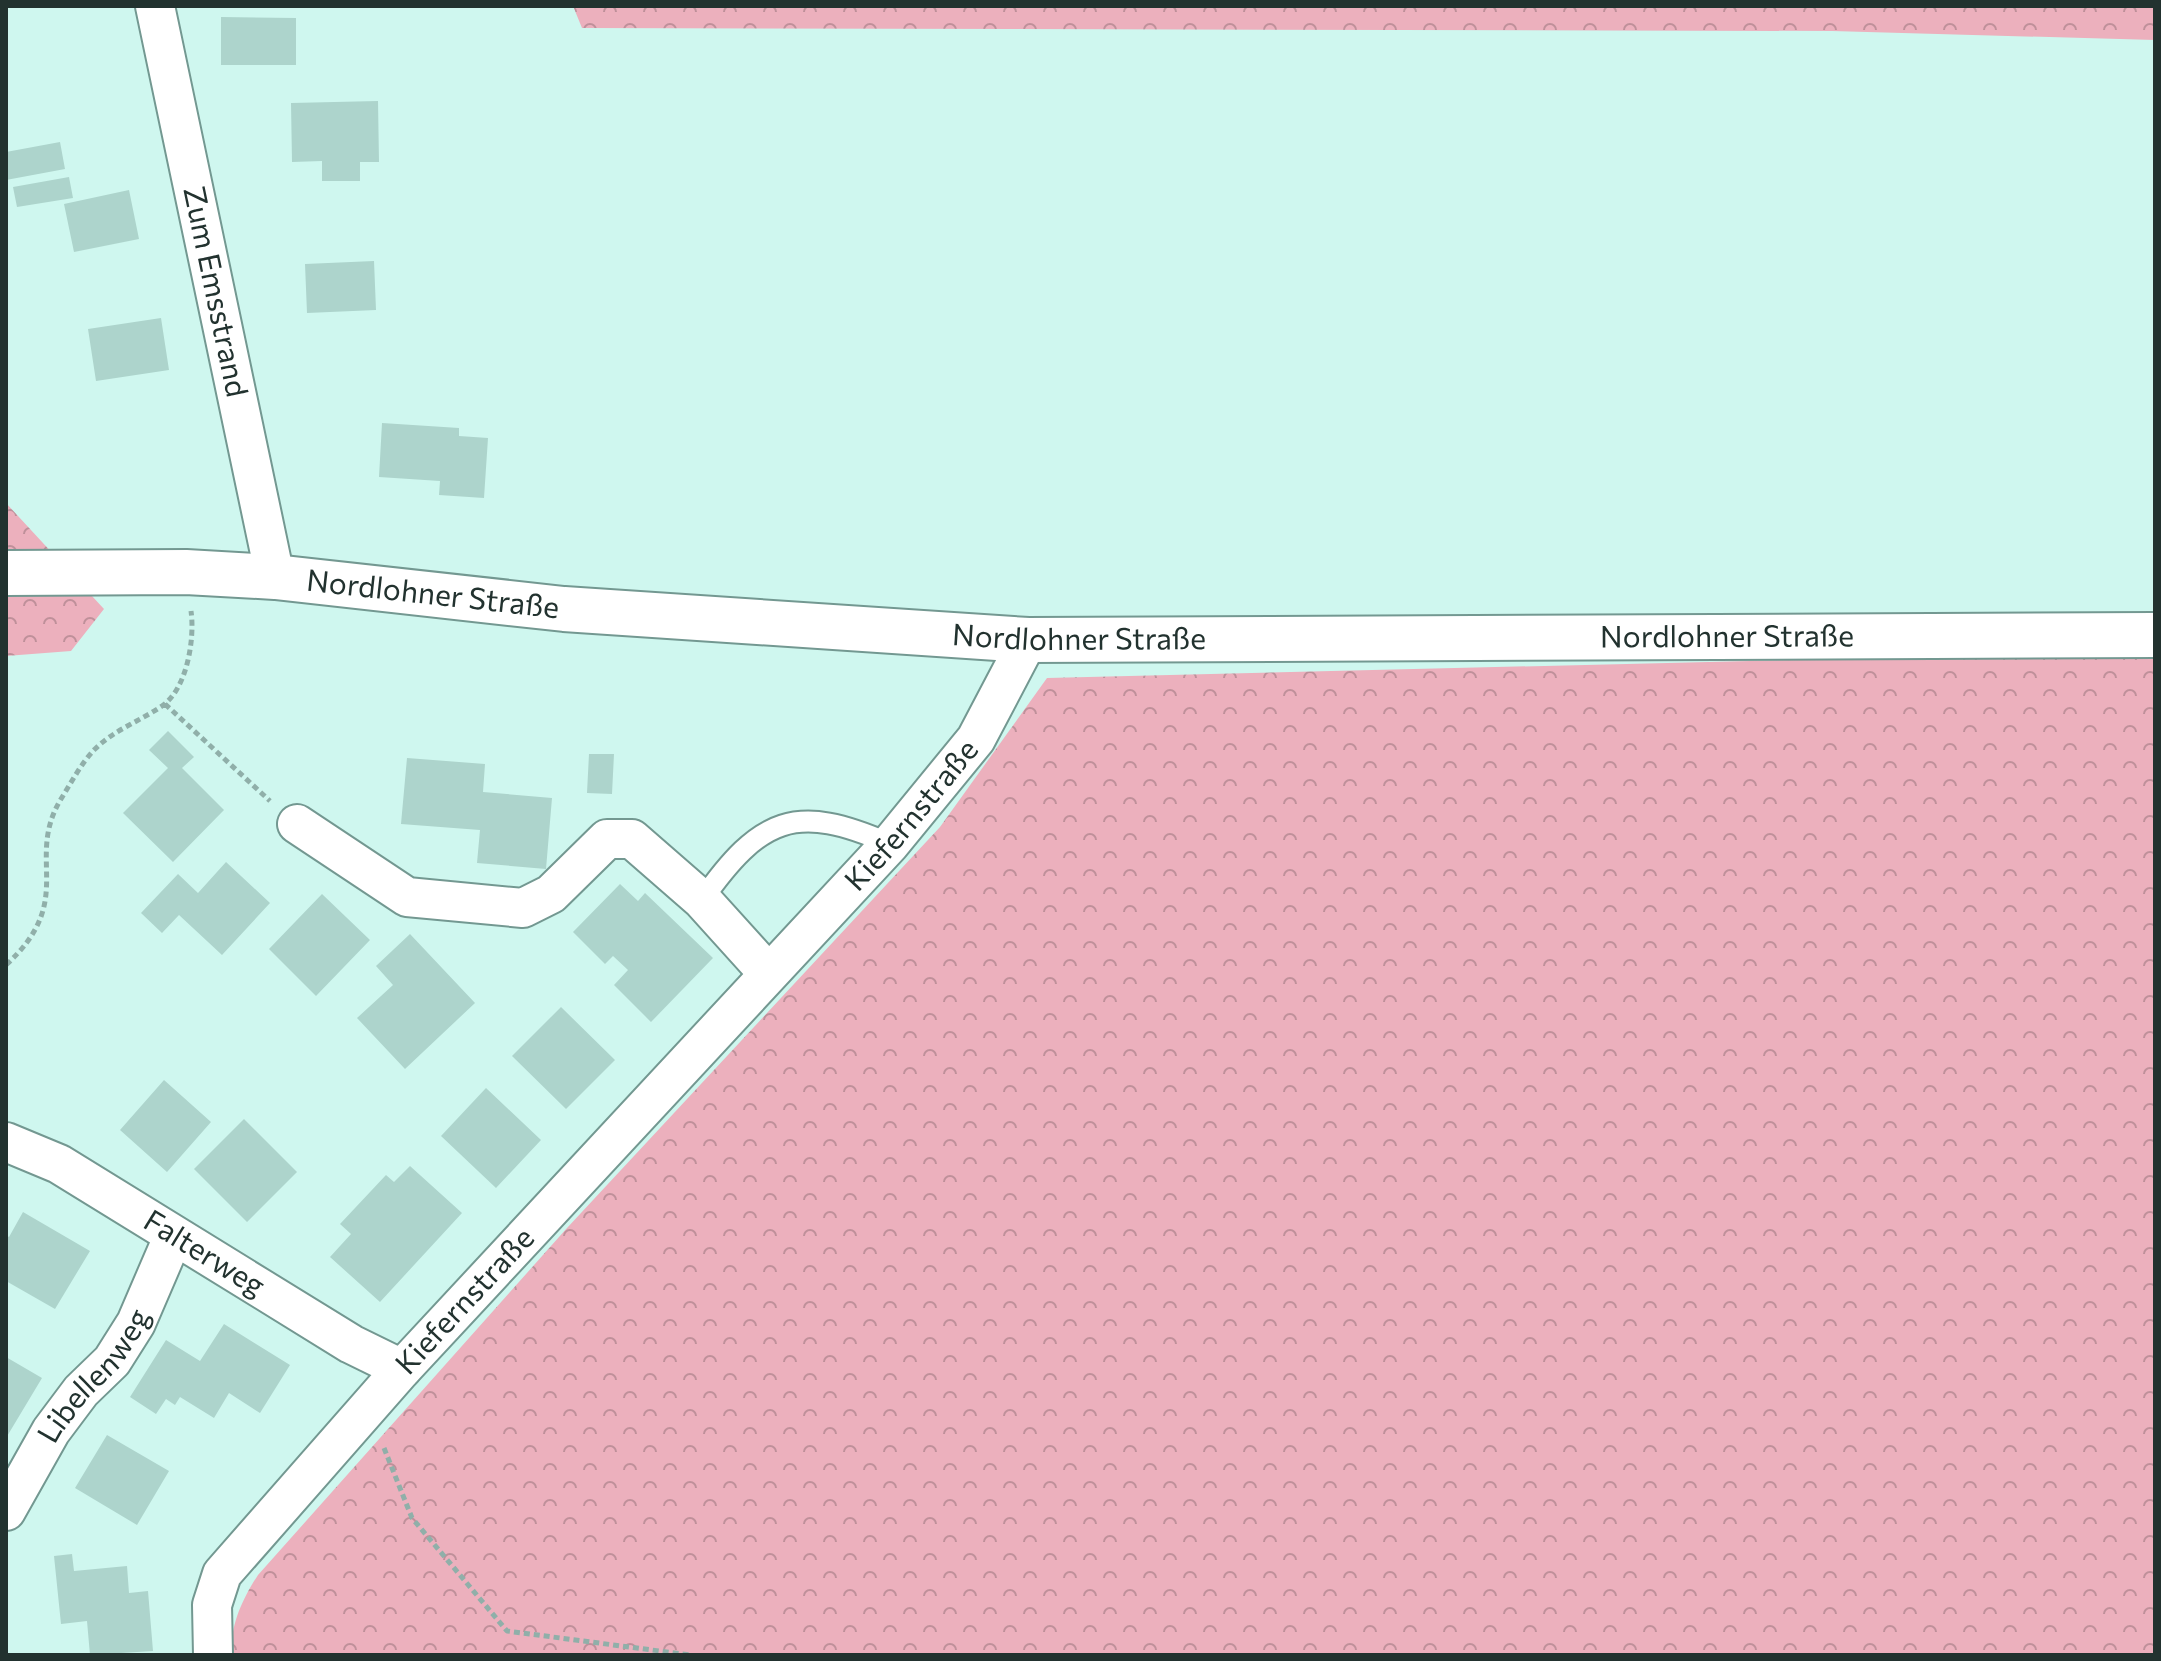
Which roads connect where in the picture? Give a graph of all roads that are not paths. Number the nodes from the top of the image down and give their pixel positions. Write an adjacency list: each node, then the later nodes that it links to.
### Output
1 (155, 6): 3 (street, Zum Emsstrand)
2 (6, 573): 3 (street, Nordlohner Straße)
3 (275, 577): 5 (street, Nordlohner Straße)
4 (2155, 635): 5 (street, Nordlohner Straße)
5 (1028, 640): 7 (street, Kiefernstraße)
6 (297, 824): 8 (street)
7 (890, 844): 8 (lane); 9 (street, Kiefernstraße)
8 (702, 900): 9 (street)
9 (767, 972): 12 (street, Kiefernstraße)
10 (6, 1142): 11 (street, Falterweg)
11 (173, 1237): 12 (street, Falterweg); 13 (street, Libellenweg)
12 (402, 1369): 14 (street, Kiefernstraße)
13 (6, 1511)
14 (213, 1655)

